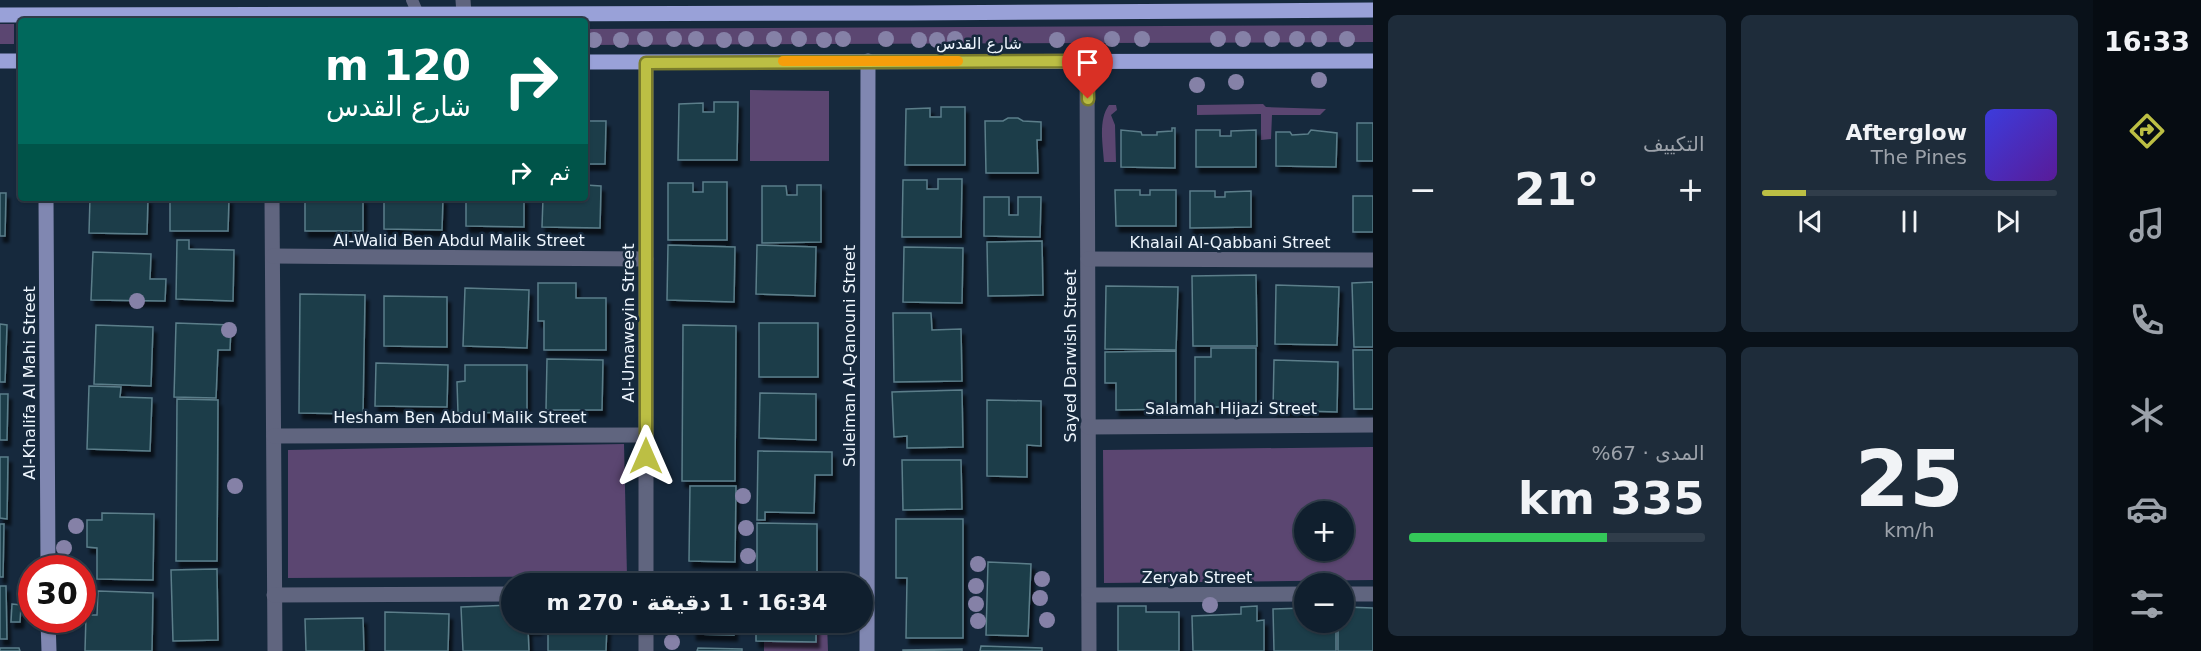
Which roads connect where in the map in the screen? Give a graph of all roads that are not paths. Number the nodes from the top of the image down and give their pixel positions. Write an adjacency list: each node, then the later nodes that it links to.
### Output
1 (1156, 6): 4 (main road); 5 (main road)
2 (415, 7): 3 (main road); 7 (main road)
3 (464, 7): 4 (main road)
4 (911, 7)
5 (1373, 10)
6 (0, 15): 7 (main road)
7 (45, 17)
8 (0, 61): 9 (main road)
9 (18, 61)
10 (868, 61): 11 (main road, شارع القدس); 14 (main road, شارع القدس); 38 (street, Suleiman Al-Qanouni Street)
11 (1087, 61): 12 (main road, شارع القدس); 19 (street, Sayed Darwish Street)
12 (1373, 61)
13 (588, 62): 14 (main road, شارع القدس)
14 (646, 63): 18 (street, Al-Umaweyin Street)
15 (46, 201): 25 (street, Al-Khalifa Al Mahi Street)
16 (272, 201): 17 (street)
17 (273, 256): 18 (street, Al-Walid Ben Abdul Malik Street); 24 (street)
18 (646, 259): 23 (street, Al-Umaweyin Street)
19 (1088, 259): 20 (street, Khalail Al-Qabbani Street); 22 (street, Sayed Darwish Street)
20 (1373, 260)
21 (1373, 425): 22 (street, Salamah Hijazi Street)
22 (1088, 427): 32 (street, Sayed Darwish Street)
23 (646, 435): 24 (street, Hesham Ben Abdul Malik Street); 26 (street, Al-Umaweyin Street)
24 (274, 436): 31 (street)
25 (48, 555)
26 (646, 573)
27 (501, 594): 31 (street)
28 (1294, 594): 32 (street, Zeryab Street)
29 (1354, 594): 30 (street)
30 (1373, 594)
31 (274, 595): 36 (street)
32 (1089, 595): 39 (street, Sayed Darwish Street)
33 (48, 633): 35 (street)
34 (646, 633): 37 (street)
35 (49, 651)
36 (274, 651)
37 (646, 651)
38 (867, 651)
39 (1089, 651)

